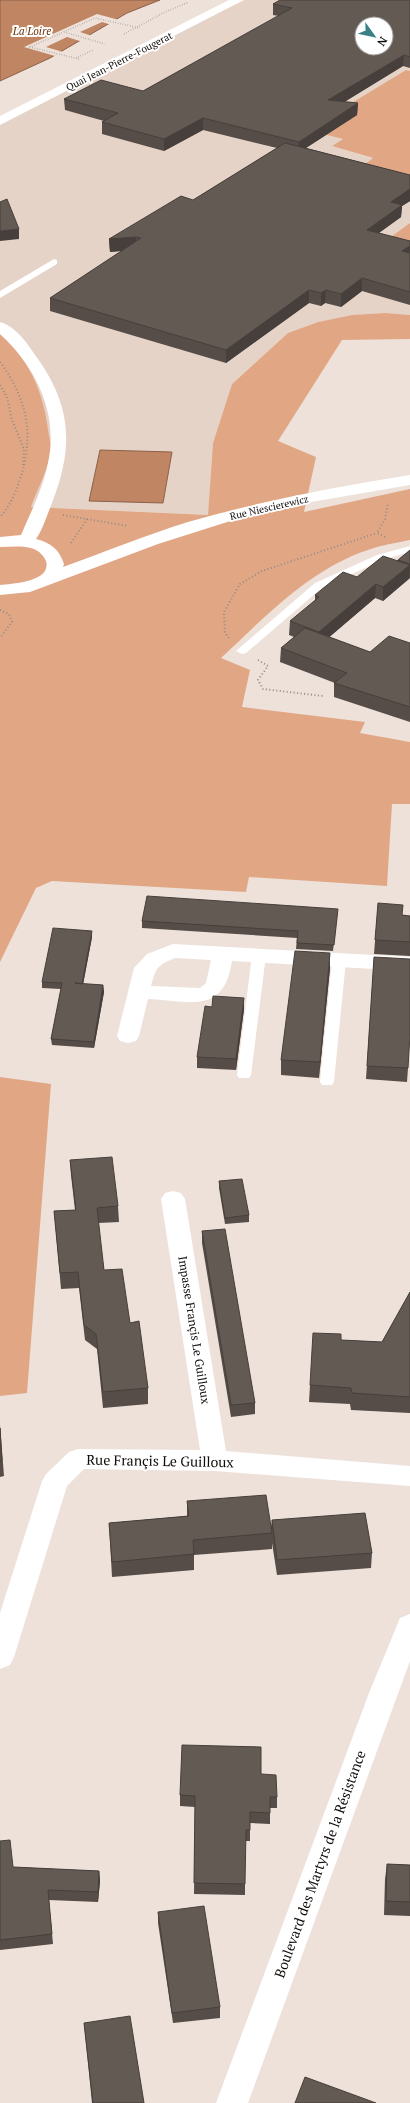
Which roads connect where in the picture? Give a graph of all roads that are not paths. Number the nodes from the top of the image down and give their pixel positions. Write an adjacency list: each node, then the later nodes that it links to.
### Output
1 (238, 0): 2 (street, Quai Jean-Pierre-Fougerat)
2 (0, 121)
3 (54, 262): 4 (lane)
4 (0, 295)
5 (0, 326): 8 (street)
6 (410, 480): 9 (street, Rue Niescierewicz)
7 (0, 542): 8 (street, Rue Niescierewicz)
8 (24, 542): 11 (street, Rue Niescierewicz)
9 (132, 547): 11 (street, Rue Niescierewicz); 12 (street, Rue Niescierewicz)
10 (410, 549): 14 (lane)
11 (51, 552): 12 (street)
12 (49, 578): 13 (street, Rue Niescierewicz)
13 (0, 590)
14 (242, 651)
15 (223, 953): 16 (street); 19 (street); 19 (street)
16 (259, 955): 17 (street); 21 (lane)
17 (339, 960): 18 (street); 22 (lane)
18 (410, 964)
19 (139, 992): 20 (street)
20 (128, 1036)
21 (244, 1075)
22 (327, 1082)
23 (173, 1199): 24 (street, Impasse Françis Le Guilloux)
24 (215, 1461): 25 (street, Rue Françis Le Guilloux); 27 (street, Rue Françis Le Guilloux)
25 (410, 1476)
26 (410, 1626): 28 (street, Boulevard des Martyrs de la Résistance)
27 (0, 1657)
28 (232, 2103)

